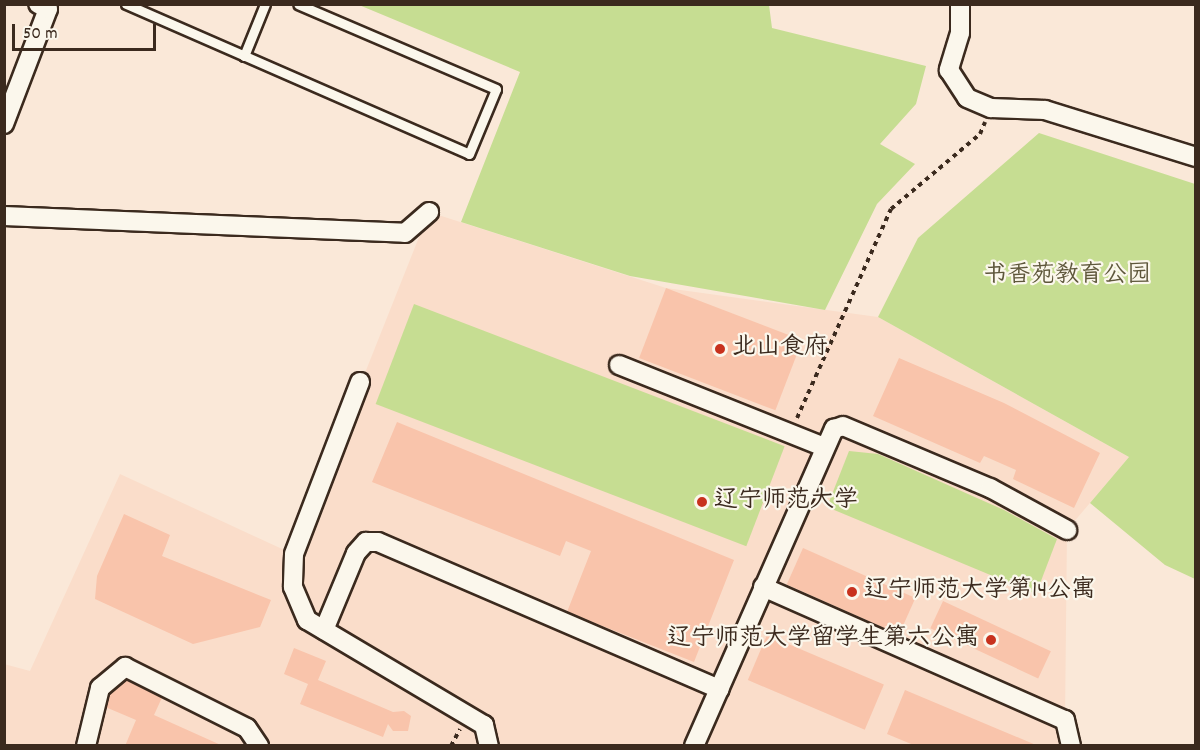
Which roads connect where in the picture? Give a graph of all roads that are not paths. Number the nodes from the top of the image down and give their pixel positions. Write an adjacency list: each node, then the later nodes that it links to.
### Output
1 (38, 4): 7 (street)
2 (126, 4): 6 (lane)
3 (265, 4): 6 (lane)
4 (298, 4): 6 (lane)
5 (960, 4): 8 (street)
6 (244, 56)
7 (4, 124)
8 (1196, 157)
9 (429, 212): 10 (street)
10 (4, 216)
11 (618, 364): 13 (street)
12 (360, 382): 16 (street)
13 (824, 447): 14 (street); 15 (street)
14 (1067, 530)
15 (763, 587): 17 (street); 22 (street)
16 (324, 630): 17 (street); 20 (street)
17 (720, 689): 21 (street)
18 (86, 746): 19 (street)
19 (259, 746)
20 (489, 746)
21 (694, 746)
22 (1071, 746)

